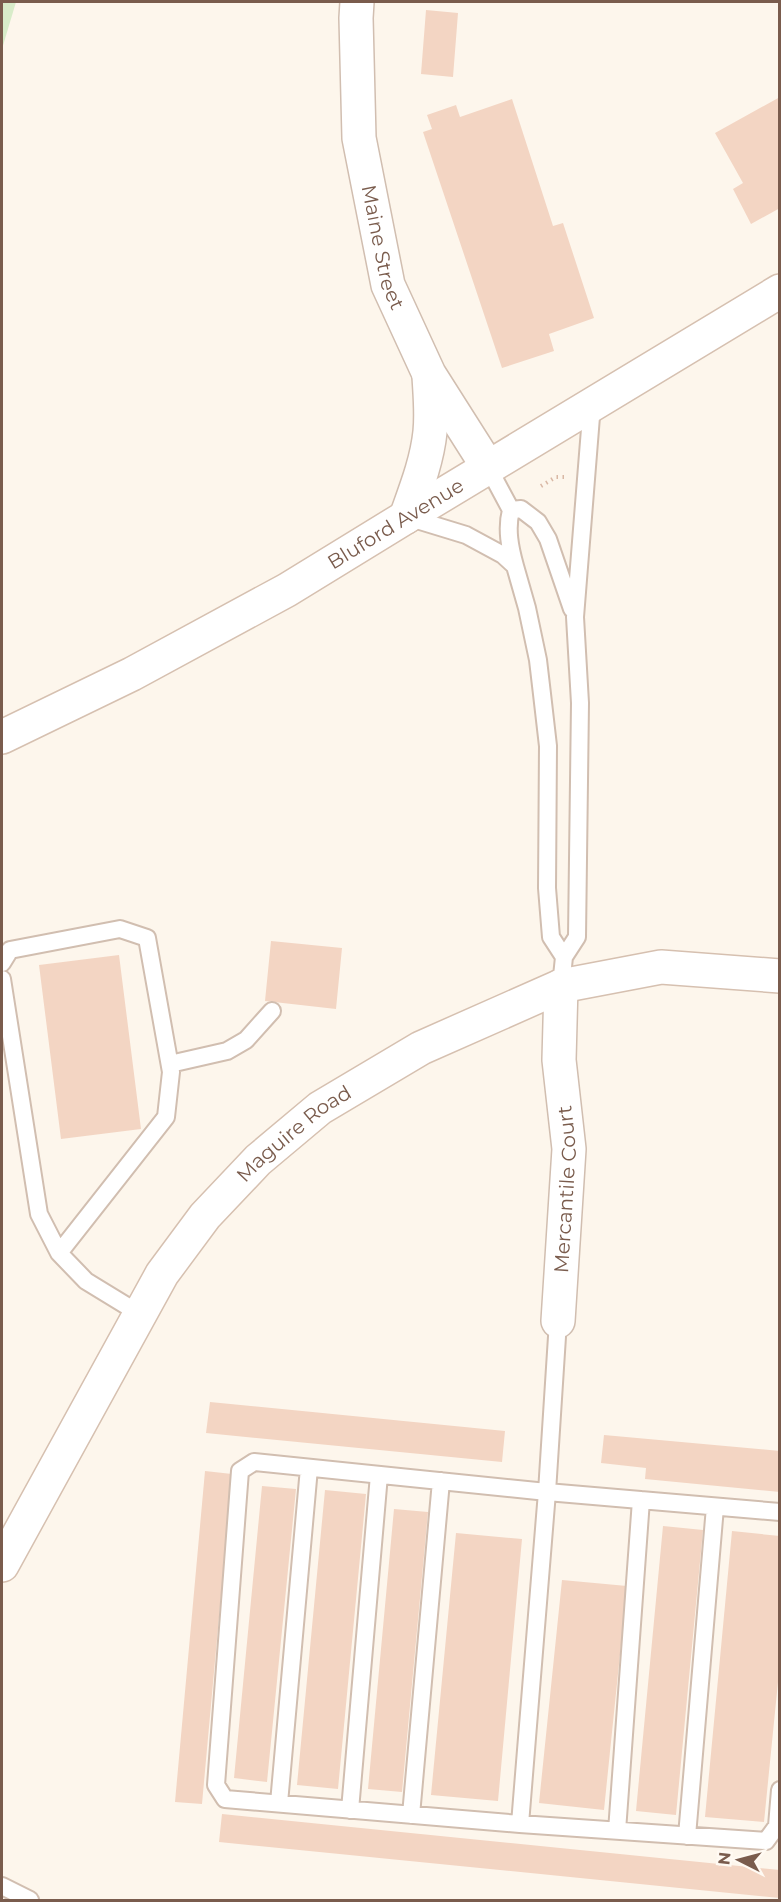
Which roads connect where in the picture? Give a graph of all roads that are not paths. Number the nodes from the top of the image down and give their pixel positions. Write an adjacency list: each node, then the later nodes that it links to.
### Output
1 (357, 2): 3 (street, Maine Street)
2 (780, 291): 4 (street, Bluford Avenue)
3 (429, 374): 5 (street, Maine Street); 7 (street)
4 (592, 403): 5 (street, Bluford Avenue); 9 (lane)
5 (488, 467): 6 (lane); 7 (street, Bluford Avenue)
6 (511, 510): 8 (lane); 9 (lane)
7 (405, 517): 8 (lane); 10 (street, Bluford Avenue)
8 (515, 566): 12 (lane)
9 (575, 617): 12 (lane)
10 (2, 737)
11 (2, 963): 16 (lane)
12 (562, 971): 13 (street, Maguire Road); 18 (street, Maguire Road); 19 (street, Mercantile Court)
13 (780, 975)
14 (2, 979): 17 (lane)
15 (272, 1011): 16 (lane)
16 (170, 1064): 17 (lane)
17 (59, 1253): 18 (lane)
18 (140, 1314): 27 (street, Maguire Road)
19 (558, 1321): 23 (lane)
20 (309, 1468): 21 (lane); 29 (lane); 29 (lane)
21 (379, 1475): 22 (lane); 30 (lane)
22 (441, 1481): 23 (lane); 31 (lane)
23 (547, 1492): 24 (lane); 32 (lane)
24 (641, 1500): 25 (lane); 33 (lane)
25 (715, 1507): 26 (lane); 34 (lane)
26 (780, 1512)
27 (2, 1565)
28 (780, 1791): 34 (lane)
29 (279, 1803): 30 (lane)
30 (350, 1810): 31 (lane)
31 (411, 1815): 32 (lane)
32 (520, 1824): 33 (lane)
33 (617, 1831): 34 (lane)
34 (687, 1836)
35 (2, 1886): 36 (lane)
36 (30, 1900)

